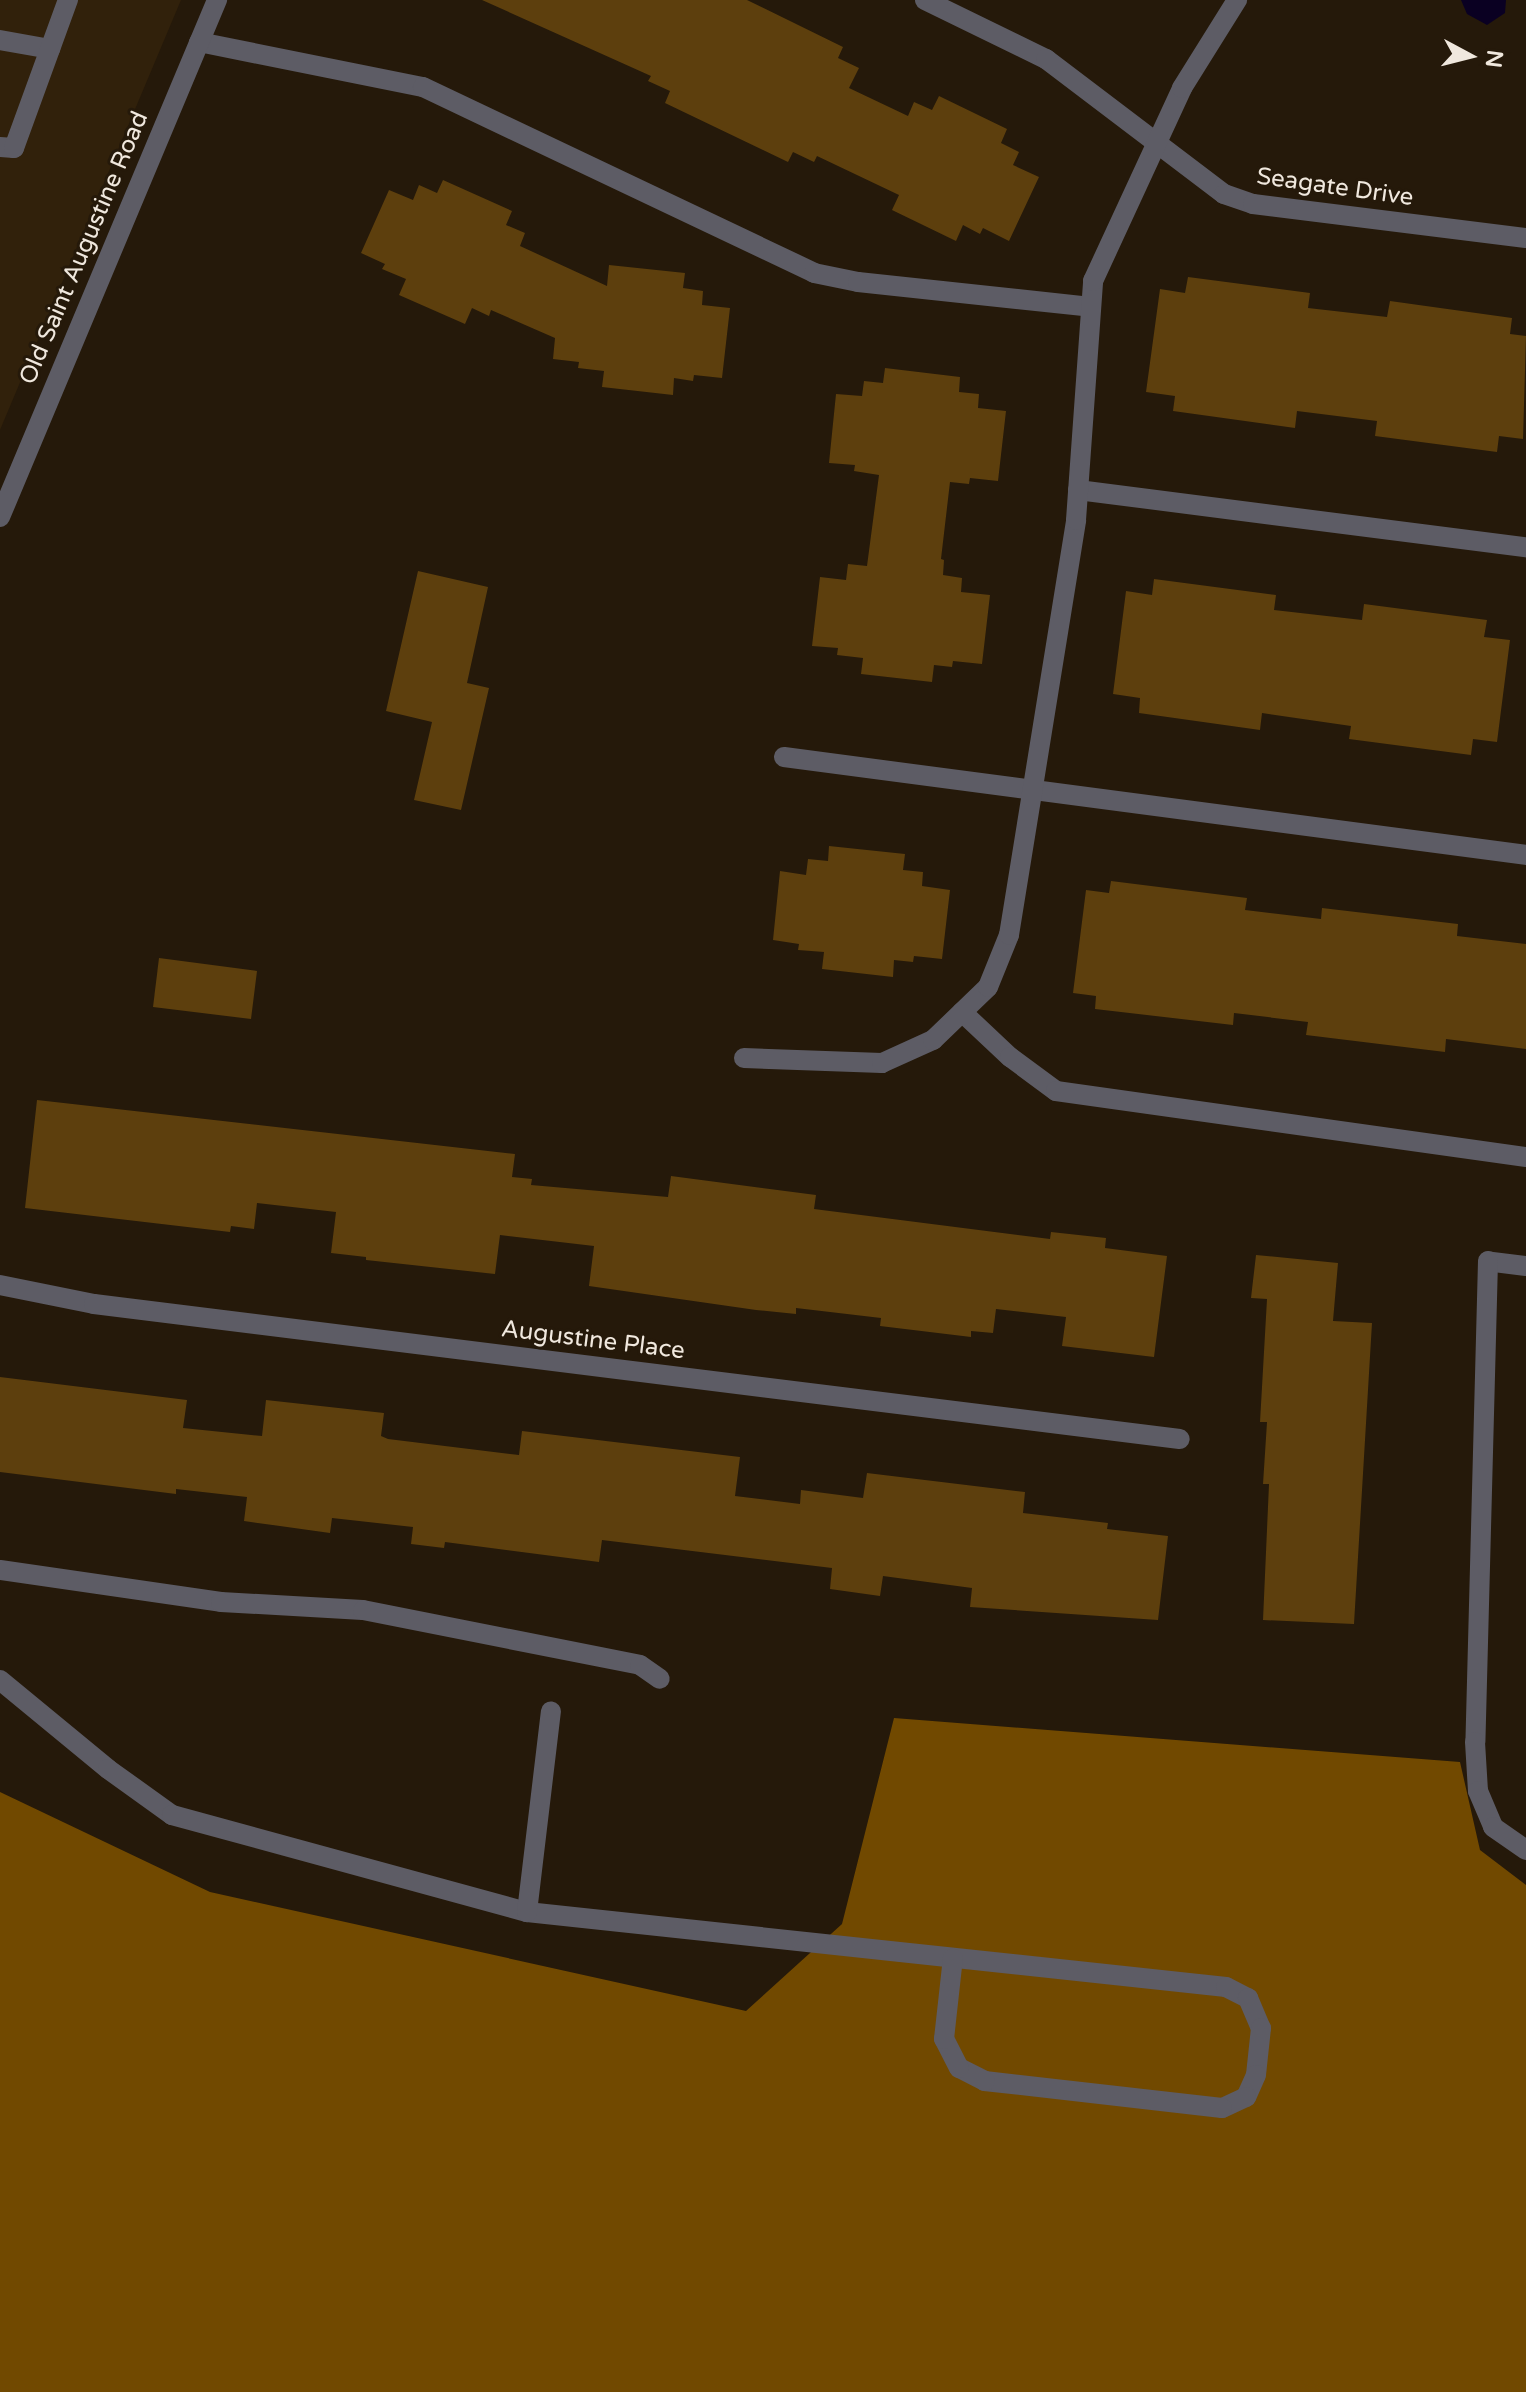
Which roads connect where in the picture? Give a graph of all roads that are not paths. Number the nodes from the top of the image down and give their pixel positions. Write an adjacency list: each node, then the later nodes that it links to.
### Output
1 (68, 0): 7 (street)
2 (217, 0): 6 (street, Old Saint Augustine Road)
3 (925, 0): 8 (street, Seagate Drive)
4 (1237, 0): 8 (street)
5 (0, 40): 7 (street)
6 (199, 42): 11 (street); 13 (street, Old Saint Augustine Road)
7 (50, 49): 9 (street)
8 (1156, 140): 10 (street, Seagate Drive); 11 (street)
9 (0, 147)
10 (1526, 238)
11 (1091, 307): 12 (street)
12 (1078, 490): 14 (street); 16 (street)
13 (0, 517)
14 (1526, 547)
15 (784, 757): 16 (street)
16 (1033, 791): 17 (street); 18 (street)
17 (1526, 855)
18 (962, 1012): 19 (street); 20 (street)
19 (744, 1058)
20 (1526, 1157)
21 (1526, 1266): 28 (street)
22 (0, 1285): 23 (street, Augustine Place)
23 (1180, 1439)
24 (0, 1570): 25 (street)
25 (660, 1679)
26 (0, 1680): 29 (street)
27 (551, 1711): 29 (street)
28 (1526, 1850)
29 (527, 1912): 30 (street)
30 (953, 1958): 30 (street)

